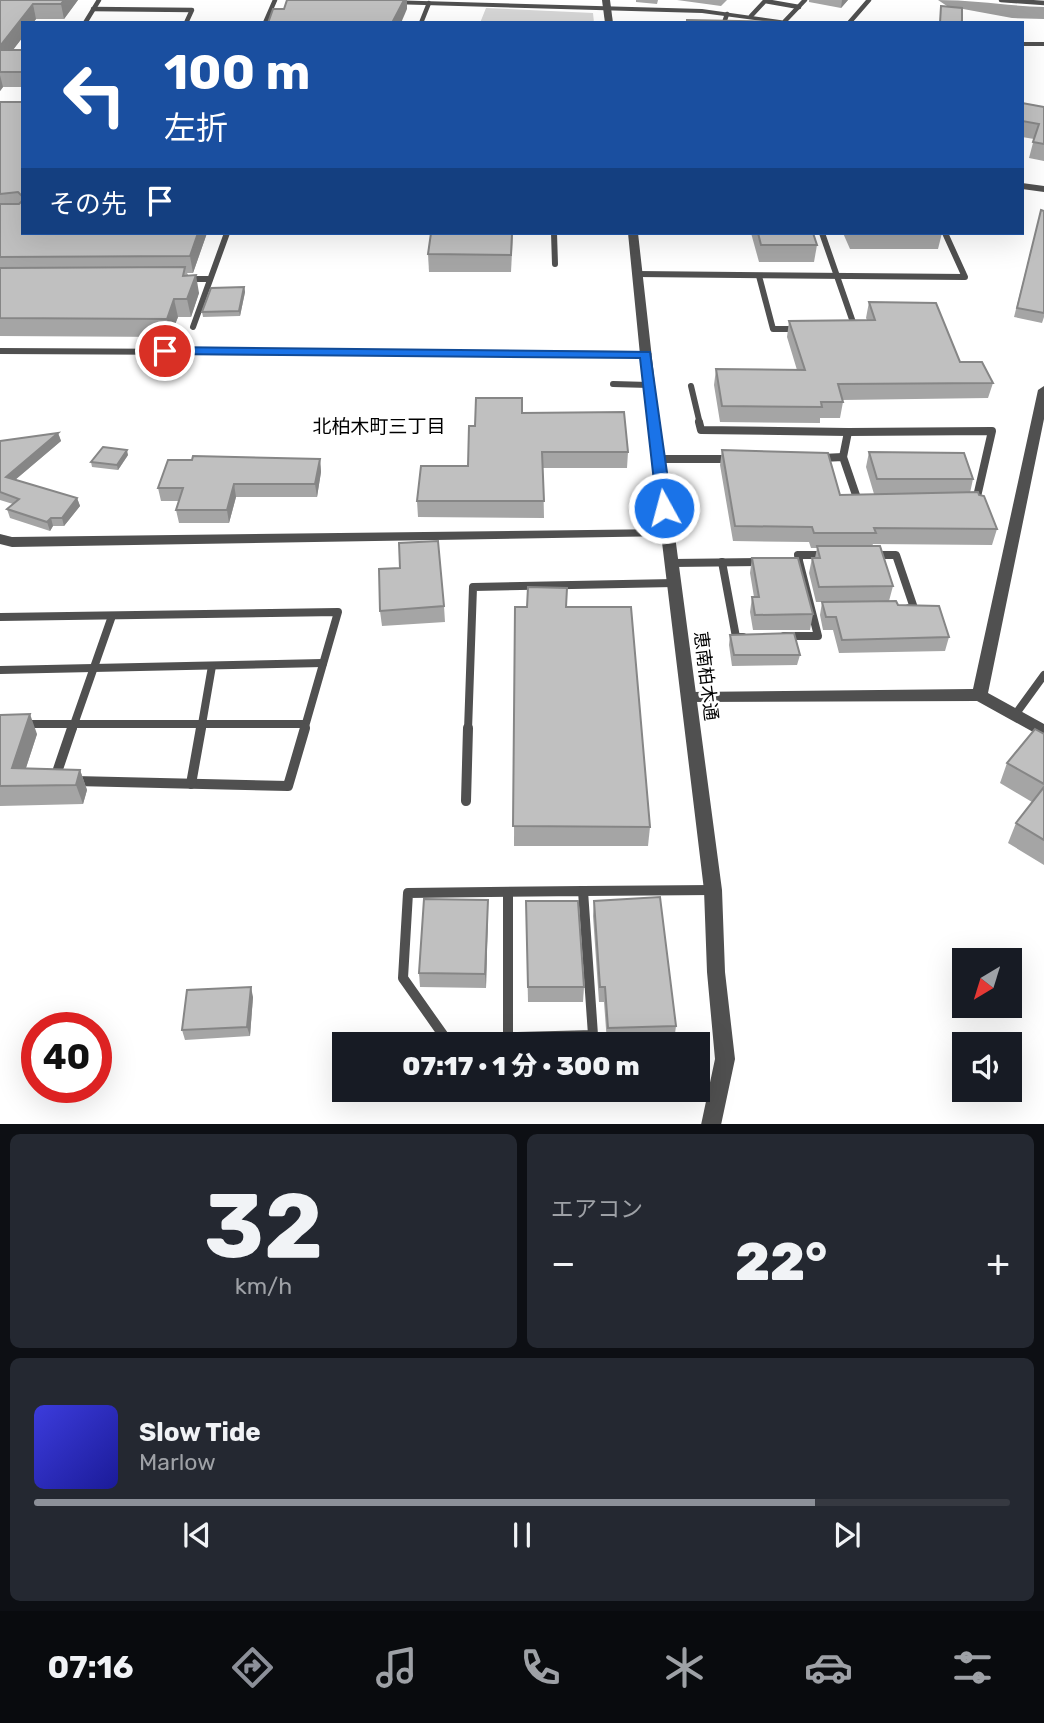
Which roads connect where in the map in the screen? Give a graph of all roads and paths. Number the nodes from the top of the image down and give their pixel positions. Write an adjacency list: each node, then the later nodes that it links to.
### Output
1 (99, 0): 12 (lane)
2 (275, 0): 17 (lane)
3 (805, 0): 11 (lane)
4 (869, 0): 21 (lane)
5 (1003, 0): 9 (lane)
6 (412, 1): 7 (street); 8 (street)
7 (386, 2)
8 (429, 3): 10 (street); 18 (lane)
9 (1044, 3)
10 (606, 5): 13 (street)
11 (799, 7): 14 (lane); 20 (lane)
12 (93, 9): 15 (lane); 16 (lane)
13 (727, 14): 14 (street); 19 (lane)
14 (751, 16): 20 (street)
15 (86, 21)
16 (187, 21)
17 (266, 21)
18 (422, 21)
19 (725, 21)
20 (785, 21)
21 (851, 21)
22 (1024, 44): 23 (street)
23 (1044, 44)
24 (1024, 186): 25 (street)
25 (1044, 189)
26 (226, 235): 36 (lane)
27 (554, 235): 31 (lane)
28 (633, 235): 32 (street, 恵南柏木通)
29 (823, 235): 34 (lane)
30 (946, 235): 34 (lane)
31 (555, 264)
32 (637, 274): 33 (lane); 41 (street, 恵南柏木通)
33 (759, 276): 34 (lane); 38 (lane)
34 (837, 276): 39 (lane)
35 (184, 279): 36 (lane)
36 (210, 279): 37 (lane)
37 (192, 327)
38 (814, 329)
39 (842, 329)
40 (0, 351): 41 (street)
41 (646, 354): 43 (street, 恵南柏木通)
42 (613, 384): 43 (lane)
43 (649, 385): 50 (street, 恵南柏木通)
44 (691, 386): 46 (lane)
45 (1044, 390): 73 (street)
46 (848, 432): 47 (lane); 52 (lane)
47 (843, 457): 49 (lane); 51 (lane)
48 (737, 458): 50 (lane)
49 (816, 458)
50 (658, 459): 53 (street, 恵南柏木通)
51 (870, 501)
52 (964, 501)
53 (667, 533): 54 (street); 59 (street, 恵南柏木通)
54 (0, 538)
55 (835, 555): 57 (lane)
56 (859, 555): 61 (lane)
57 (799, 561): 58 (lane); 62 (lane)
58 (722, 562): 59 (lane); 67 (lane)
59 (672, 563): 60 (street, 恵南柏木通)
60 (674, 583): 74 (street, 恵南柏木通); 82 (lane)
61 (901, 608)
62 (811, 609): 63 (lane); 66 (lane)
63 (824, 609)
64 (112, 616): 65 (lane); 68 (lane); 70 (lane)
65 (0, 617)
66 (777, 636)
67 (750, 637)
68 (323, 663): 69 (lane); 79 (lane)
69 (212, 666): 70 (lane); 78 (lane)
70 (93, 669): 71 (lane); 77 (lane)
71 (0, 670)
72 (1044, 675): 75 (lane)
73 (980, 695): 74 (street); 75 (street)
74 (690, 698): 83 (street, 恵南柏木通)
75 (1015, 715): 80 (street)
76 (12, 724): 77 (lane)
77 (73, 724): 78 (lane); 81 (lane)
78 (202, 724): 79 (lane); 81 (lane)
79 (304, 724): 81 (lane)
80 (1044, 732)
81 (191, 784)
82 (466, 801)
83 (713, 890): 84 (lane); 89 (street, 恵南柏木通)
84 (583, 891): 85 (lane); 88 (lane)
85 (509, 892): 86 (lane); 87 (lane)
86 (441, 1032)
87 (508, 1032)
88 (593, 1032)
89 (711, 1124)

